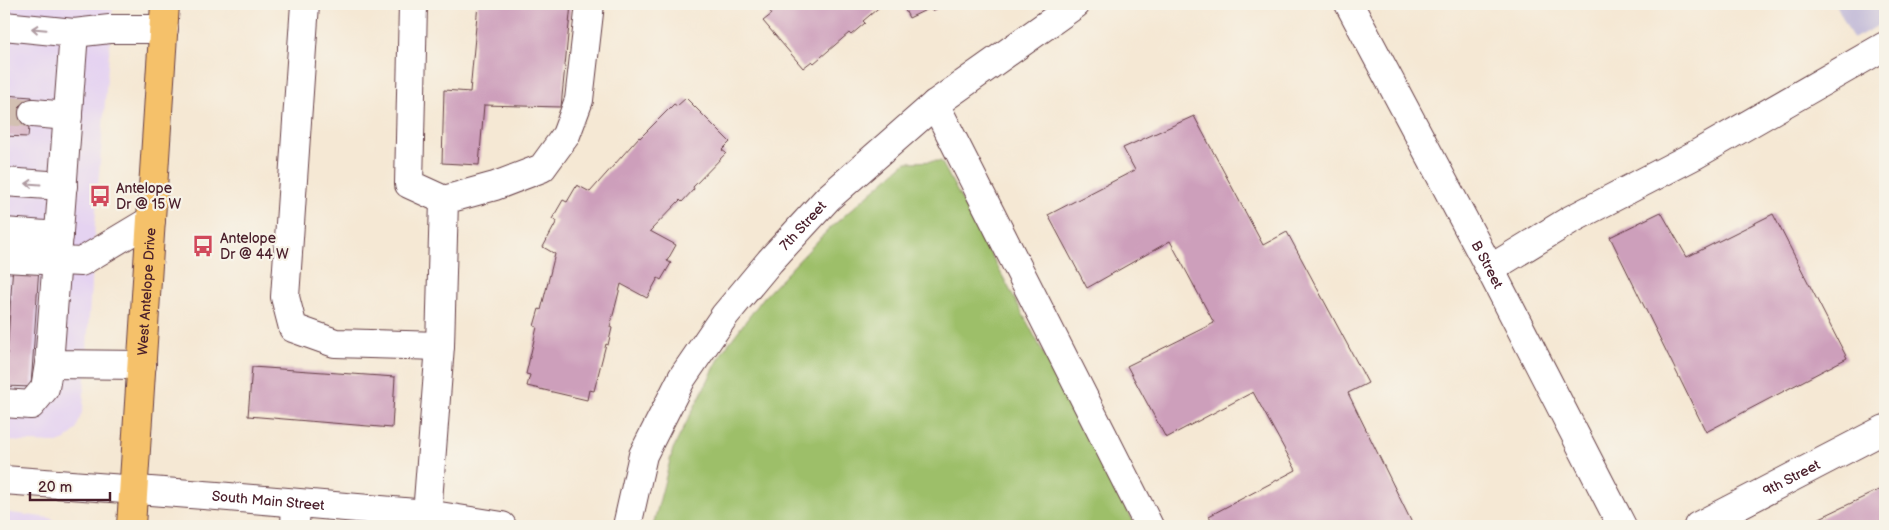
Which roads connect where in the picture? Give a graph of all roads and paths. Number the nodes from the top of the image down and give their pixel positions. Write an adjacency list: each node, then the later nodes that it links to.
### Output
1 (305, 4): 21 (street)
2 (413, 4): 15 (street)
3 (590, 4): 15 (street)
4 (1076, 4): 10 (street, 7th Street)
5 (1349, 4): 20 (street, B Street)
6 (164, 16): 8 (street); 16 (main road, West Antelope Drive)
7 (4, 26): 8 (street, one-way to 7)
8 (74, 33): 12 (street)
9 (1885, 46): 20 (street)
10 (935, 104): 32 (street, 7th Street); 33 (street)
11 (33, 113): 12 (street)
12 (68, 116): 14 (street)
13 (4, 182): 14 (street, one-way to 13)
14 (63, 186): 18 (street)
15 (444, 200): 21 (street)
16 (151, 220): 18 (street); 23 (main road, West Antelope Drive)
17 (4, 232): 18 (street)
18 (58, 248): 19 (street); 22 (street)
19 (4, 258)
20 (1490, 269): 34 (street, B Street)
21 (440, 346): 29 (street)
22 (49, 364): 23 (street); 24 (street)
23 (142, 366): 27 (main road, West Antelope Drive)
24 (4, 403)
25 (1885, 429): 35 (street, 9th Street)
26 (4, 480): 27 (street, South Main Street)
27 (134, 490): 28 (street, South Main Street); 30 (main road, West Antelope Drive)
28 (295, 514): 29 (street, South Main Street)
29 (436, 519): 31 (street, South Main Street)
30 (131, 526)
31 (502, 526)
32 (627, 526)
33 (1149, 526)
34 (1622, 526)
35 (1698, 526)

